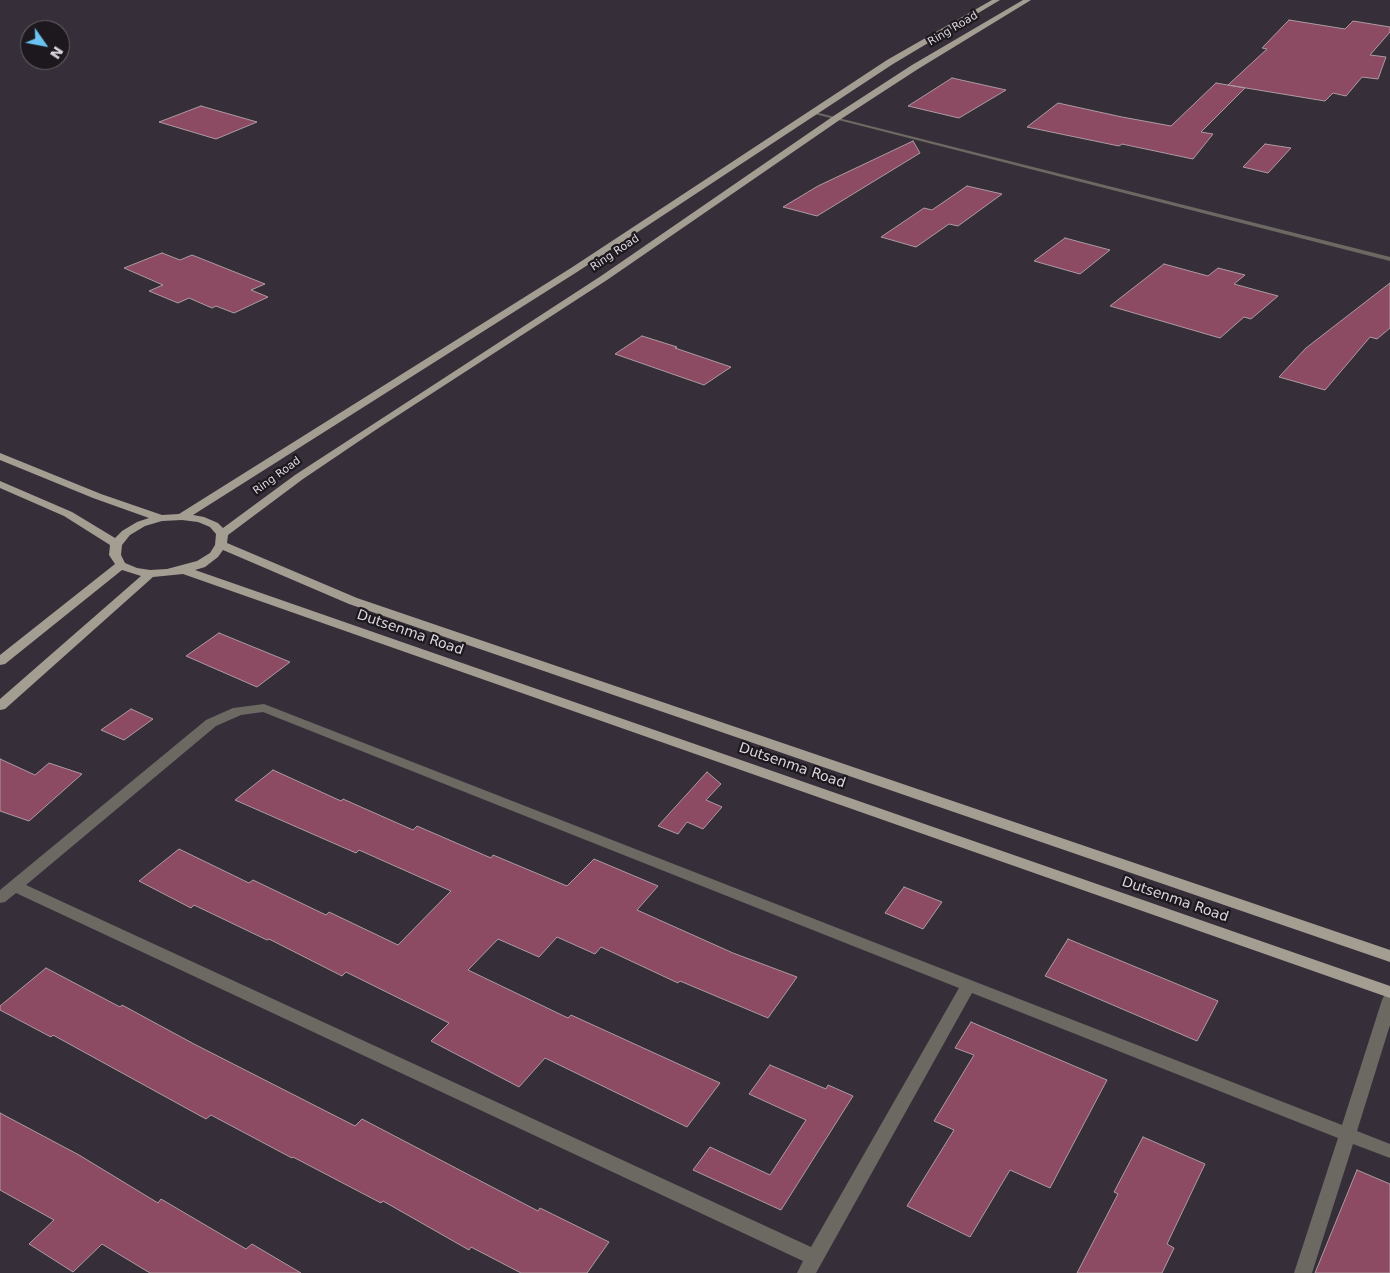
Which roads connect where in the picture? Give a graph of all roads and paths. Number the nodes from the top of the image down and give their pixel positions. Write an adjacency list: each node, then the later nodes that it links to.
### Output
1 (997, 0): 3 (main road)
2 (1028, 0): 4 (main road, Ring Road)
3 (813, 112): 4 (lane); 8 (main road)
4 (838, 117): 5 (lane); 10 (main road, Ring Road)
5 (1390, 259)
6 (0, 456): 9 (main road)
7 (0, 484): 11 (main road)
8 (182, 516): 9 (main road); 10 (main road, Dutsenma Road)
9 (161, 518): 11 (main road)
10 (221, 540): 13 (main road, Ring Road); 19 (main road, Dutsenma Road)
11 (116, 544): 12 (main road)
12 (121, 565): 14 (main road); 15 (main road)
13 (184, 570): 14 (main road); 21 (main road, Dutsenma Road)
14 (150, 574): 16 (main road)
15 (0, 661)
16 (0, 706)
17 (15, 886): 18 (street); 20 (street); 25 (street)
18 (0, 898)
19 (1390, 956)
20 (968, 985): 23 (street); 25 (street)
21 (1390, 992)
22 (1390, 1000): 23 (street)
23 (1348, 1135): 24 (street); 27 (street)
24 (1390, 1151)
25 (815, 1258): 26 (street)
26 (806, 1273)
27 (1303, 1273)

